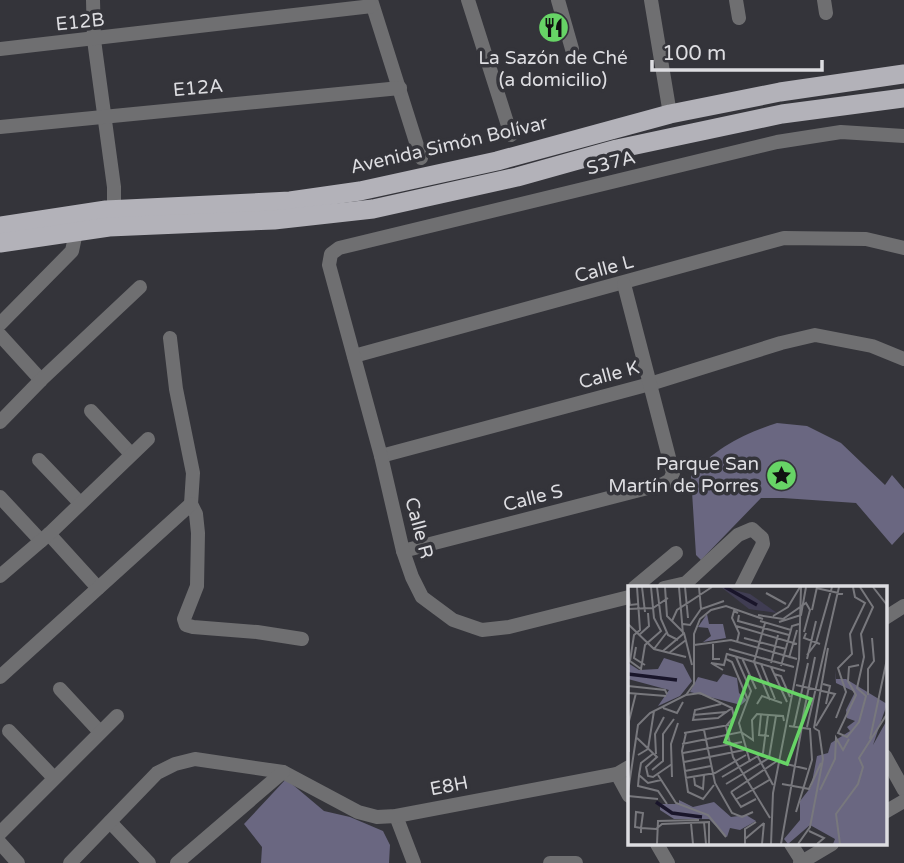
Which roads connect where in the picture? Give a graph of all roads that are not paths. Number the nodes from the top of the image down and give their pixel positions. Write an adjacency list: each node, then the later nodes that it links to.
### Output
1 (93, 0): 8 (street)
2 (468, 0): 17 (street)
3 (558, 0): 10 (street)
4 (651, 0): 14 (street)
5 (736, 0): 7 (street)
6 (371, 3): 8 (street, E12B); 12 (street)
7 (739, 18)
8 (94, 40): 9 (street, E12B); 15 (street)
9 (0, 49)
10 (572, 49)
11 (904, 74): 14 (highway, Avenida Simón Bolívar)
12 (400, 88): 15 (street, E12A); 19 (street)
13 (904, 98): 22 (highway)
14 (670, 114): 20 (highway, Avenida Simón Bolívar)
15 (104, 116): 16 (street, E12A); 20 (street)
16 (0, 127)
17 (511, 135)
18 (904, 136): 25 (street, S37A)
19 (421, 158)
20 (114, 210): 21 (highway, Avenida Simón Bolívar)
21 (0, 226)
22 (76, 232): 23 (highway); 28 (street)
23 (0, 243)
24 (904, 248): 26 (street, Calle L)
25 (331, 254): 31 (street, Calle R)
26 (624, 284): 31 (street, Calle L); 34 (street)
27 (140, 287): 33 (street)
28 (0, 324)
29 (0, 335): 33 (street)
30 (170, 338): 43 (street)
31 (354, 356): 39 (street, Calle R)
32 (904, 359): 34 (street, Calle K)
33 (41, 380): 36 (street)
34 (650, 384): 39 (street, Calle K); 45 (street, Calle S)
35 (91, 411): 38 (street)
36 (0, 422)
37 (148, 439): 38 (street)
38 (131, 454): 42 (street)
39 (381, 456): 45 (street, Calle R)
40 (39, 460): 42 (street)
41 (0, 497): 44 (street)
42 (80, 503): 44 (street)
43 (191, 504): 51 (street); 55 (street)
44 (45, 537): 47 (street); 51 (street)
45 (403, 551): 52 (street, Calle R)
46 (676, 553): 48 (street)
47 (0, 576)
48 (636, 586)
49 (673, 586): 50 (street)
50 (742, 586)
51 (98, 588): 56 (street)
52 (628, 597)
53 (904, 606): 54 (street)
54 (886, 617)
55 (302, 639)
56 (0, 677)
57 (60, 689): 60 (street)
58 (117, 716): 60 (street)
59 (9, 731): 64 (street)
60 (100, 732): 64 (street)
61 (886, 758): 65 (street)
62 (623, 771): 66 (street); 69 (street, E8H)
63 (283, 772): 69 (street, E8H); 70 (street, E8H); 79 (street)
64 (54, 778): 71 (street)
65 (904, 790)
66 (628, 792)
67 (904, 801): 68 (street)
68 (886, 811)
69 (396, 816): 80 (street)
70 (110, 822): 77 (street, E8H); 78 (street)
71 (0, 833)
72 (0, 843): 76 (street)
73 (658, 846): 83 (street)
74 (792, 846): 84 (street)
75 (829, 846): 84 (street)
76 (18, 863)
77 (70, 863)
78 (149, 863)
79 (177, 863)
80 (414, 863)
81 (550, 863): 82 (street)
82 (576, 863)
83 (668, 863)
84 (802, 863)

